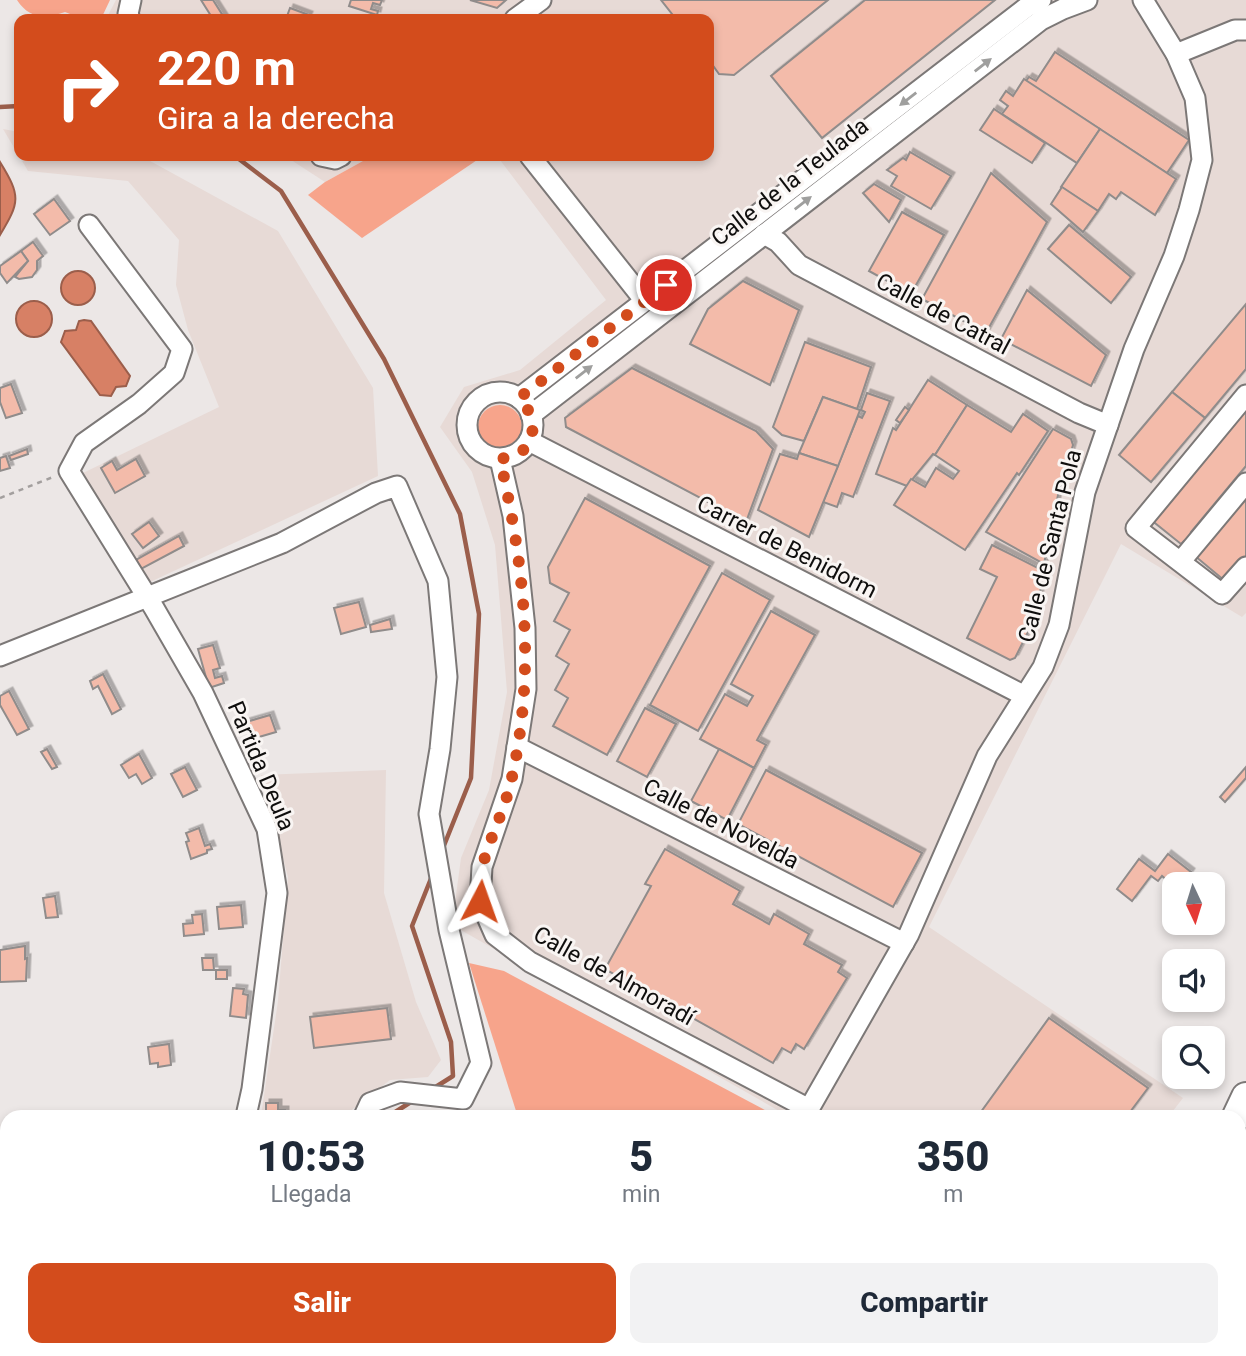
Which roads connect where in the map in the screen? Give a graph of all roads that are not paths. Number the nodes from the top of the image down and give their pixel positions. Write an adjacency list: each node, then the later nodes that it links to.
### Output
1 (541, 0): 5 (street)
2 (1041, 0): 11 (street, Calle de la Teulada, one-way to 11)
3 (1087, 0): 10 (street, Calle de la Teulada, one-way to 3)
4 (1143, 0): 7 (street, Calle de Santa Pola)
5 (522, 14)
6 (1246, 30): 7 (street)
7 (1176, 54): 15 (street, Calle de Santa Pola)
8 (534, 161): 11 (street)
9 (89, 225): 21 (street, Partida Deula)
10 (764, 234): 14 (street, Calle de la Teulada, one-way to 10); 15 (street, Calle de Catral)
11 (645, 302): 13 (street, Calle de la Teulada)
12 (1246, 395): 19 (street)
13 (519, 398): 14 (street); 17 (street)
14 (531, 415): 16 (street)
15 (1108, 425): 23 (street, Calle de Santa Pola)
16 (529, 442): 17 (street); 23 (street, Carrer de Benidorm)
17 (500, 459): 24 (street, Calle de Almoradí)
18 (1246, 484): 19 (street)
19 (1181, 561): 20 (street)
20 (1246, 567)
21 (147, 597): 22 (street); 26 (street, Partida Deula); 27 (street)
22 (0, 656)
23 (1023, 695): 25 (street, Calle de Santa Pola)
24 (517, 747): 25 (street, Calle de Novelda); 28 (street, Calle de Almoradí)
25 (904, 943): 29 (street, Calle de Santa Pola)
26 (248, 1110)
27 (367, 1110)
28 (803, 1110)
29 (808, 1110)

